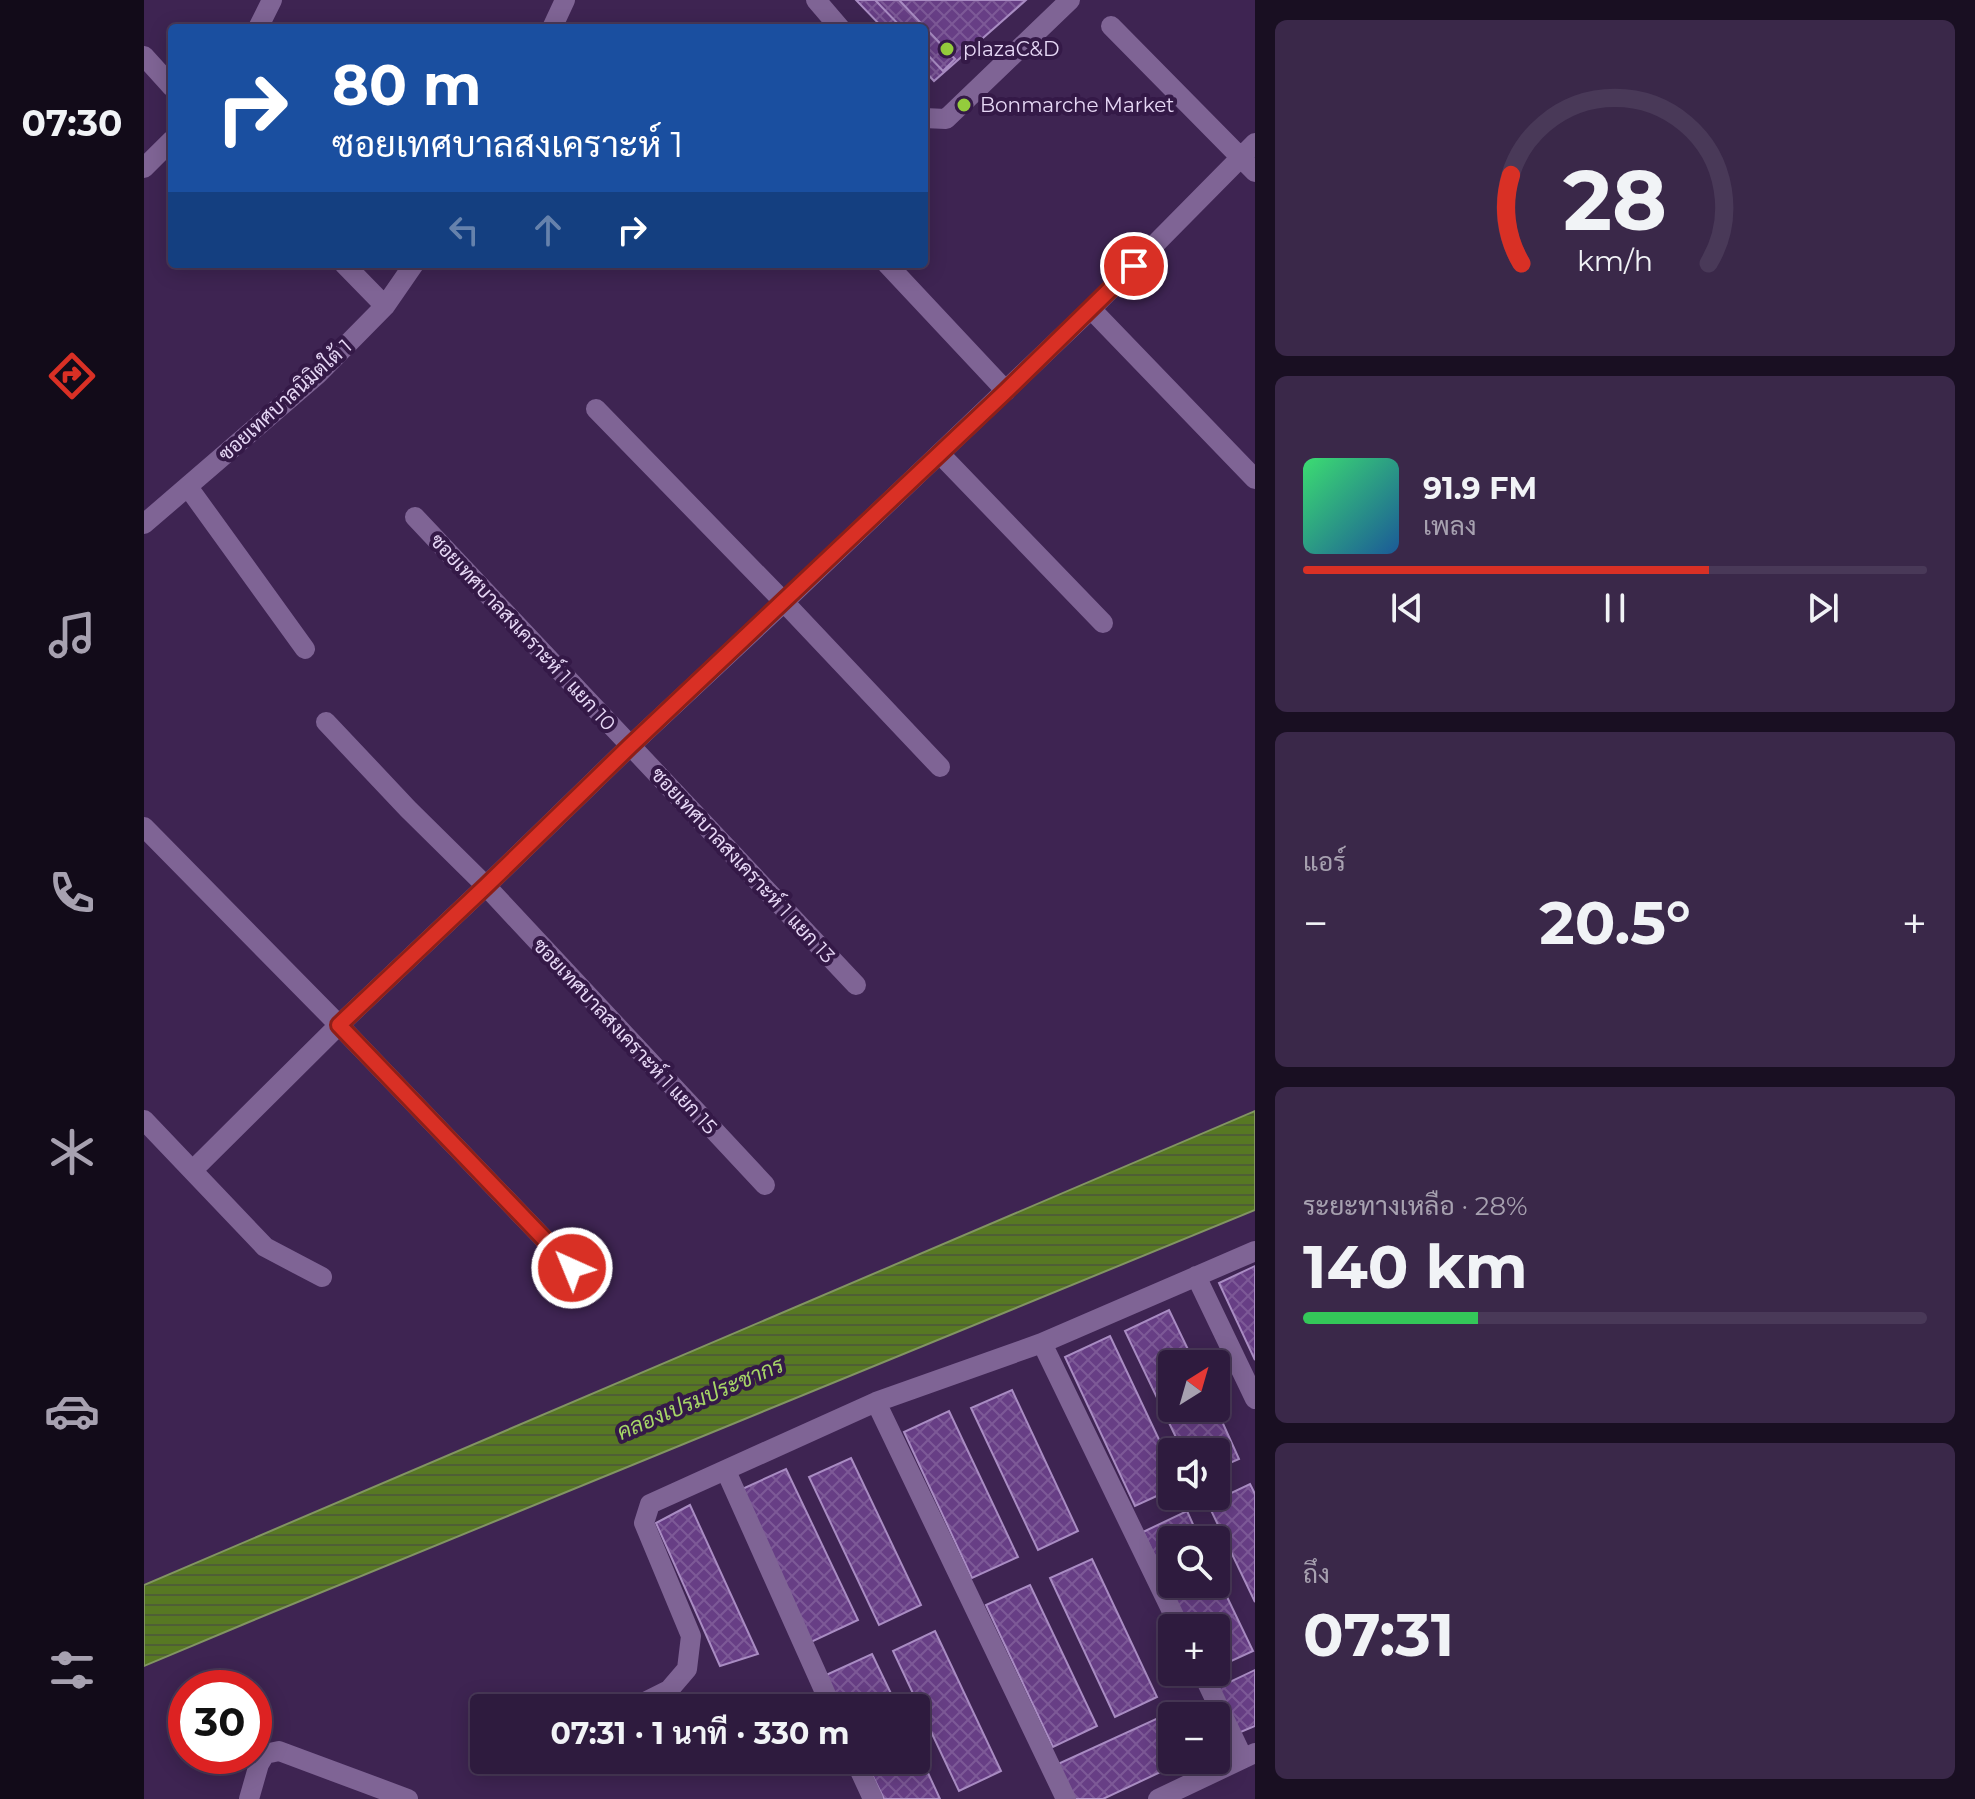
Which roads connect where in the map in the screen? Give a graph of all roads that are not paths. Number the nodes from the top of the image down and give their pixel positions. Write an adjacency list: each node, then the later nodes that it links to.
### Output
1 (272, 0): 5 (street)
2 (565, 0): 6 (street)
3 (816, 0): 7 (street)
4 (1070, 0): 11 (street)
5 (260, 24)
6 (554, 24)
7 (837, 24)
8 (1111, 26): 13 (street)
9 (144, 56): 10 (street)
10 (168, 83)
11 (928, 118)
12 (168, 144): 14 (street)
13 (1250, 157): 19 (street)
14 (144, 168)
15 (348, 268): 18 (street)
16 (411, 268): 18 (street, ซอยเทศบาลนิมิตใต้ 1)
17 (891, 268): 20 (street)
18 (385, 306): 24 (street, ซอยเทศบาลนิมิตใต้ 1)
19 (1091, 309): 20 (street); 23 (street)
20 (1006, 391): 22 (street)
21 (596, 409): 27 (street)
22 (940, 454): 27 (street); 28 (street)
23 (1255, 479)
24 (188, 487): 26 (street, ซอยเทศบาลนิมิตใต้ 1); 29 (street)
25 (415, 517): 31 (street, ซอยเทศบาลสงเคราะห์ 1 แยก 10)
26 (144, 524)
27 (784, 602): 31 (street); 32 (street)
28 (1103, 623)
29 (305, 649)
30 (326, 722): 34 (street, ซอยเทศบาลสงเคราะห์ 1 แยก 15)
31 (630, 746): 34 (street); 35 (street, ซอยเทศบาลสงเคราะห์ 1 แยก 13)
32 (940, 767)
33 (144, 827): 36 (street)
34 (486, 886): 36 (street); 39 (street, ซอยเทศบาลสงเคราะห์ 1 แยก 15)
35 (856, 985)
36 (339, 1025): 38 (street); 41 (street)
37 (144, 1120): 38 (street)
38 (193, 1170): 43 (street)
39 (765, 1185)
40 (1255, 1251): 42 (street)
41 (572, 1268)
42 (1196, 1276): 44 (street); 45 (street)
43 (322, 1277)
44 (1042, 1343): 46 (street); 48 (street)
45 (1255, 1399)
46 (876, 1402): 47 (street); 57 (street)
47 (726, 1471): 50 (street); 51 (street)
48 (1173, 1614)
49 (1210, 1686): 52 (street)
50 (661, 1694)
51 (826, 1694)
52 (1249, 1755): 58 (street)
53 (861, 1774): 56 (street)
54 (249, 1799): 55 (street)
55 (408, 1799)
56 (873, 1799)
57 (1066, 1799)
58 (1158, 1799)

